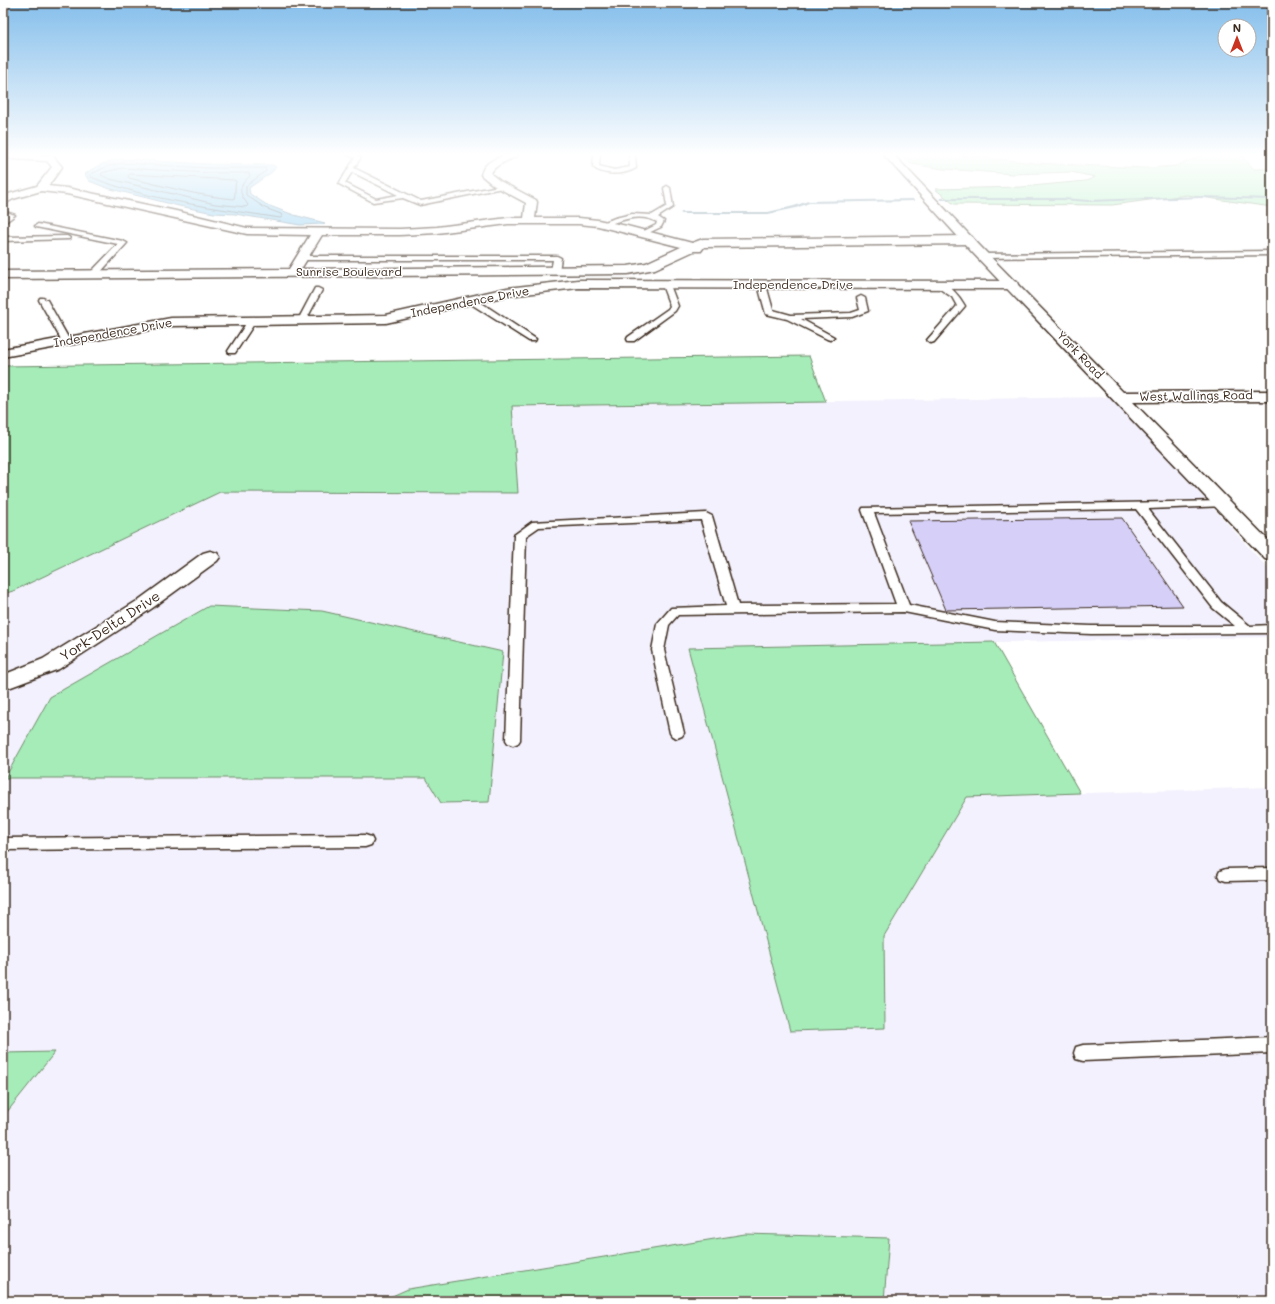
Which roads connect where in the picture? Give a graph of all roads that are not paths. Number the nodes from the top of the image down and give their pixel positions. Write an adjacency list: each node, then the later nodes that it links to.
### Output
1 (12, 215): 7 (lane)
2 (179, 215): 10 (street)
3 (530, 215): 6 (street)
4 (945, 215): 15 (street, York Road)
5 (655, 216): 8 (lane); 11 (lane)
6 (529, 221): 8 (street); 10 (street)
7 (3, 222)
8 (604, 224): 11 (street)
9 (38, 226): 12 (lane)
10 (318, 232): 17 (street)
11 (642, 234): 14 (street)
12 (95, 238): 13 (lane); 20 (lane)
13 (3, 239)
14 (689, 247): 15 (street); 18 (street, Sunrise Boulevard)
15 (976, 248): 16 (lane); 25 (street, York Road)
16 (1272, 253)
17 (301, 258): 18 (lane); 19 (street)
18 (555, 271): 19 (street, Sunrise Boulevard)
19 (293, 272): 20 (street, Sunrise Boulevard)
20 (94, 274): 21 (street, Sunrise Boulevard)
21 (3, 275)
22 (666, 285): 23 (street, Independence Drive); 29 (street, Independence Drive); 34 (lane)
23 (762, 285): 24 (street, Independence Drive); 30 (lane)
24 (940, 285): 25 (street, Independence Drive); 36 (lane)
25 (1012, 285): 41 (street, York Road)
26 (318, 290): 31 (lane)
27 (861, 298): 30 (lane)
28 (43, 300): 37 (lane)
29 (471, 300): 31 (street, Independence Drive); 35 (lane)
30 (790, 317): 33 (lane)
31 (302, 320): 32 (street, Independence Drive)
32 (252, 321): 37 (street, Independence Drive); 38 (lane)
33 (830, 337)
34 (631, 338)
35 (532, 339)
36 (931, 340)
37 (66, 341): 39 (street, Independence Drive)
38 (232, 351)
39 (3, 353)
40 (1272, 396): 41 (street, West Wallings Road)
41 (1121, 397): 42 (street, York Road)
42 (1223, 504): 43 (lane); 44 (street, York Road)
43 (1140, 506): 46 (lane); 49 (lane)
44 (1272, 555)
45 (210, 557): 50 (street, York-Delta Drive)
46 (904, 608): 47 (lane); 49 (lane)
47 (733, 610): 51 (lane); 52 (lane)
48 (1272, 629): 49 (lane)
49 (1247, 630)
50 (3, 683)
51 (677, 733)
52 (513, 740)
53 (365, 841): 54 (lane)
54 (3, 844)
55 (1272, 874): 56 (lane)
56 (1226, 875)
57 (1272, 1045): 58 (lane)
58 (1083, 1053)

